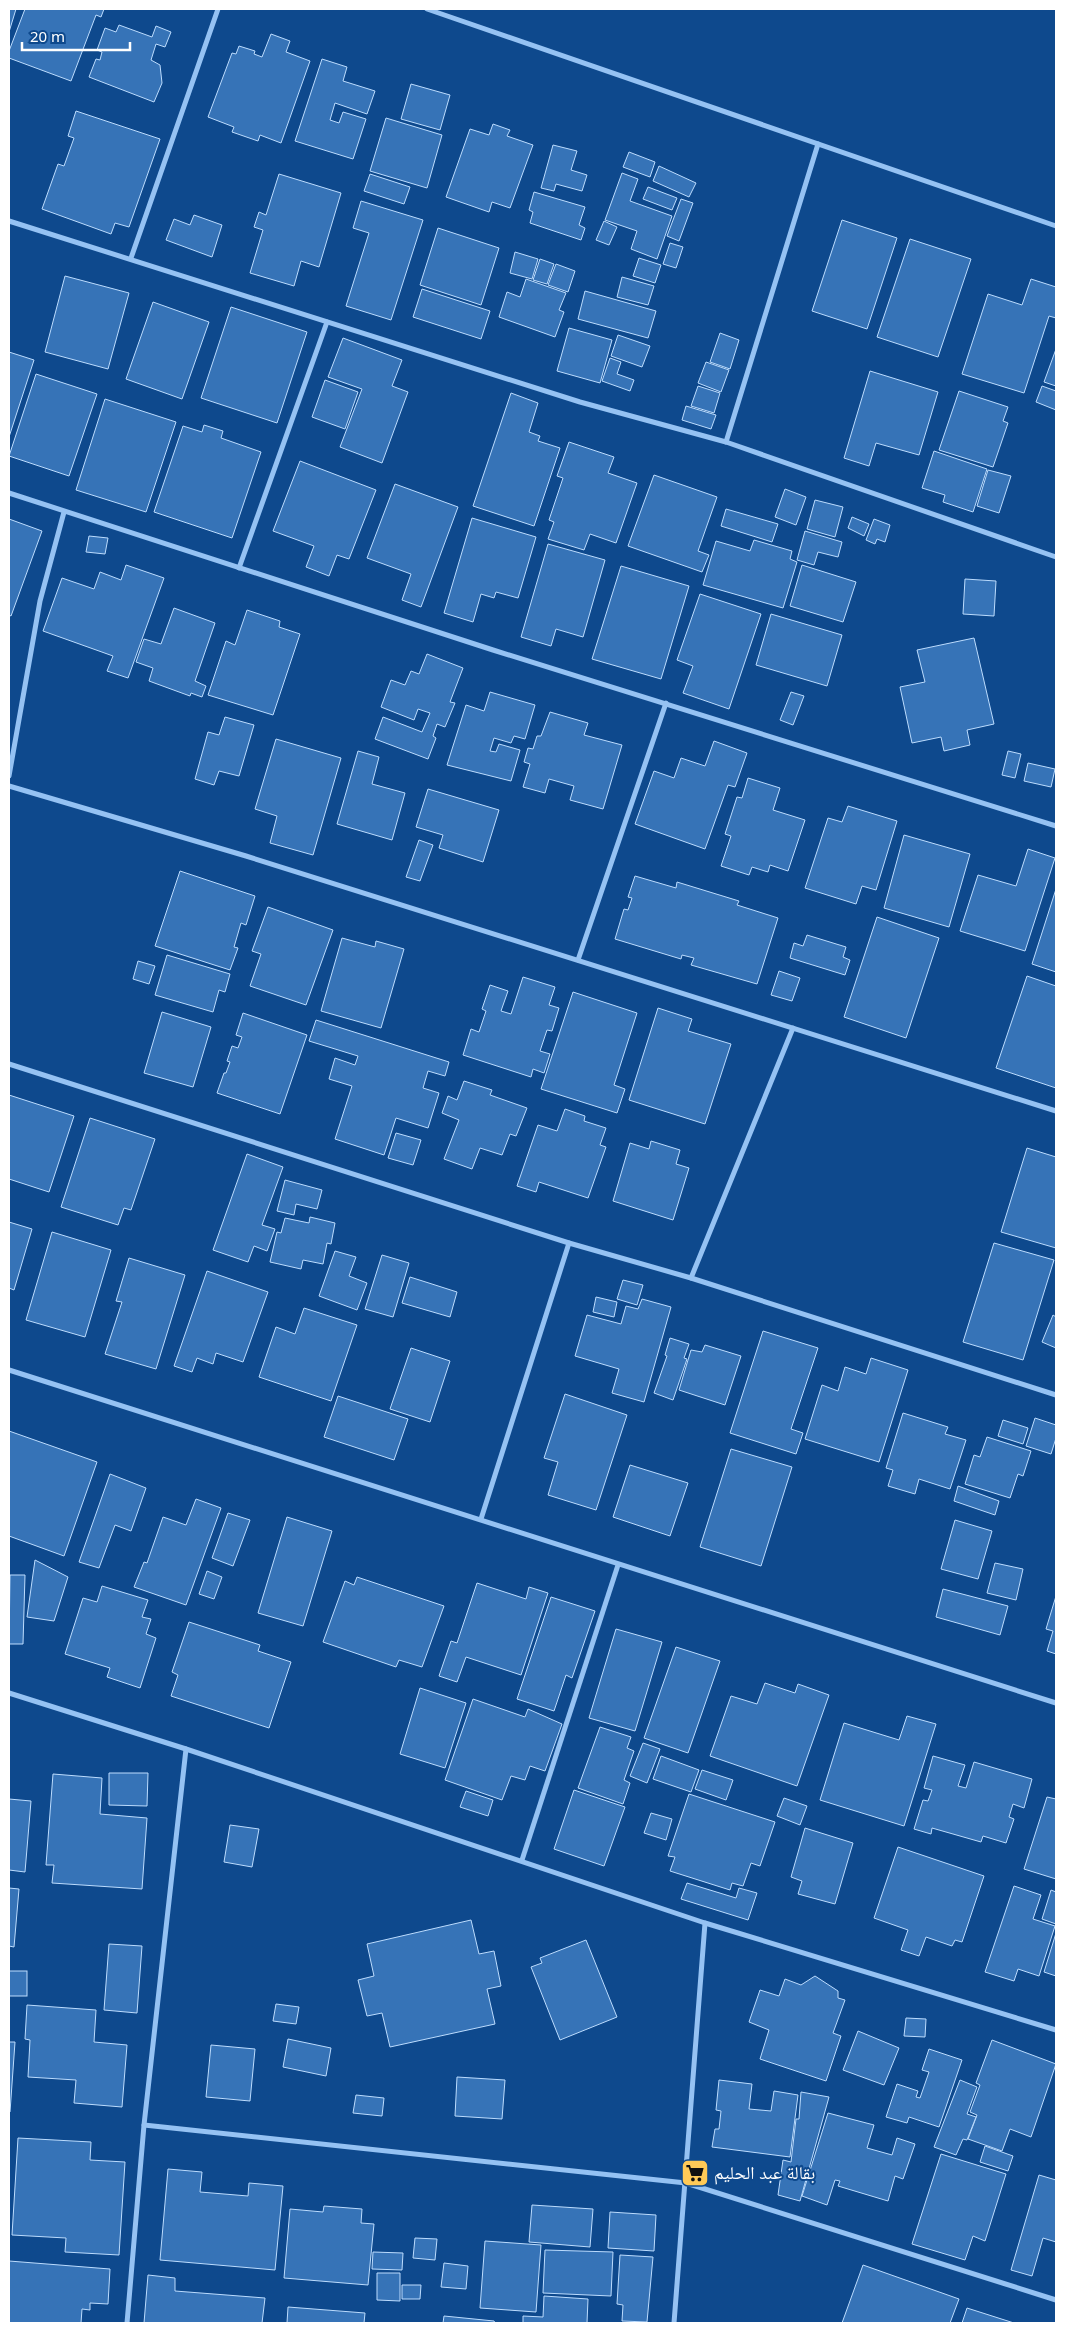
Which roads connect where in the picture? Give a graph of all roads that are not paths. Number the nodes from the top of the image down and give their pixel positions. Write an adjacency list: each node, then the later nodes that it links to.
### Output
1 (218, 9): 6 (street)
2 (427, 9): 3 (street)
3 (818, 144): 5 (street); 8 (street)
4 (9, 221): 6 (street)
5 (1056, 226)
6 (131, 258): 7 (street)
7 (327, 322): 8 (street); 12 (street)
8 (726, 442): 11 (street)
9 (9, 493): 10 (street)
10 (64, 512): 12 (street); 14 (street)
11 (1056, 557)
12 (239, 568): 13 (street)
13 (666, 704): 16 (street); 17 (street)
14 (9, 776)
15 (9, 786): 17 (street)
16 (1056, 826)
17 (578, 960): 18 (street)
18 (793, 1028): 20 (street); 22 (street)
19 (9, 1064): 21 (street)
20 (1056, 1111)
21 (569, 1243): 22 (street); 25 (street)
22 (691, 1278): 24 (street)
23 (9, 1370): 25 (street)
24 (1056, 1395)
25 (481, 1519): 26 (street)
26 (618, 1565): 28 (street); 30 (street)
27 (9, 1693): 29 (street)
28 (1056, 1703)
29 (186, 1749): 30 (street); 33 (street)
30 (522, 1860): 31 (street)
31 (705, 1923): 32 (street); 34 (street)
32 (1056, 2030)
33 (144, 2125): 34 (street); 36 (street)
34 (686, 2183): 35 (street); 37 (street)
35 (1056, 2300)
36 (127, 2323)
37 (674, 2323)

